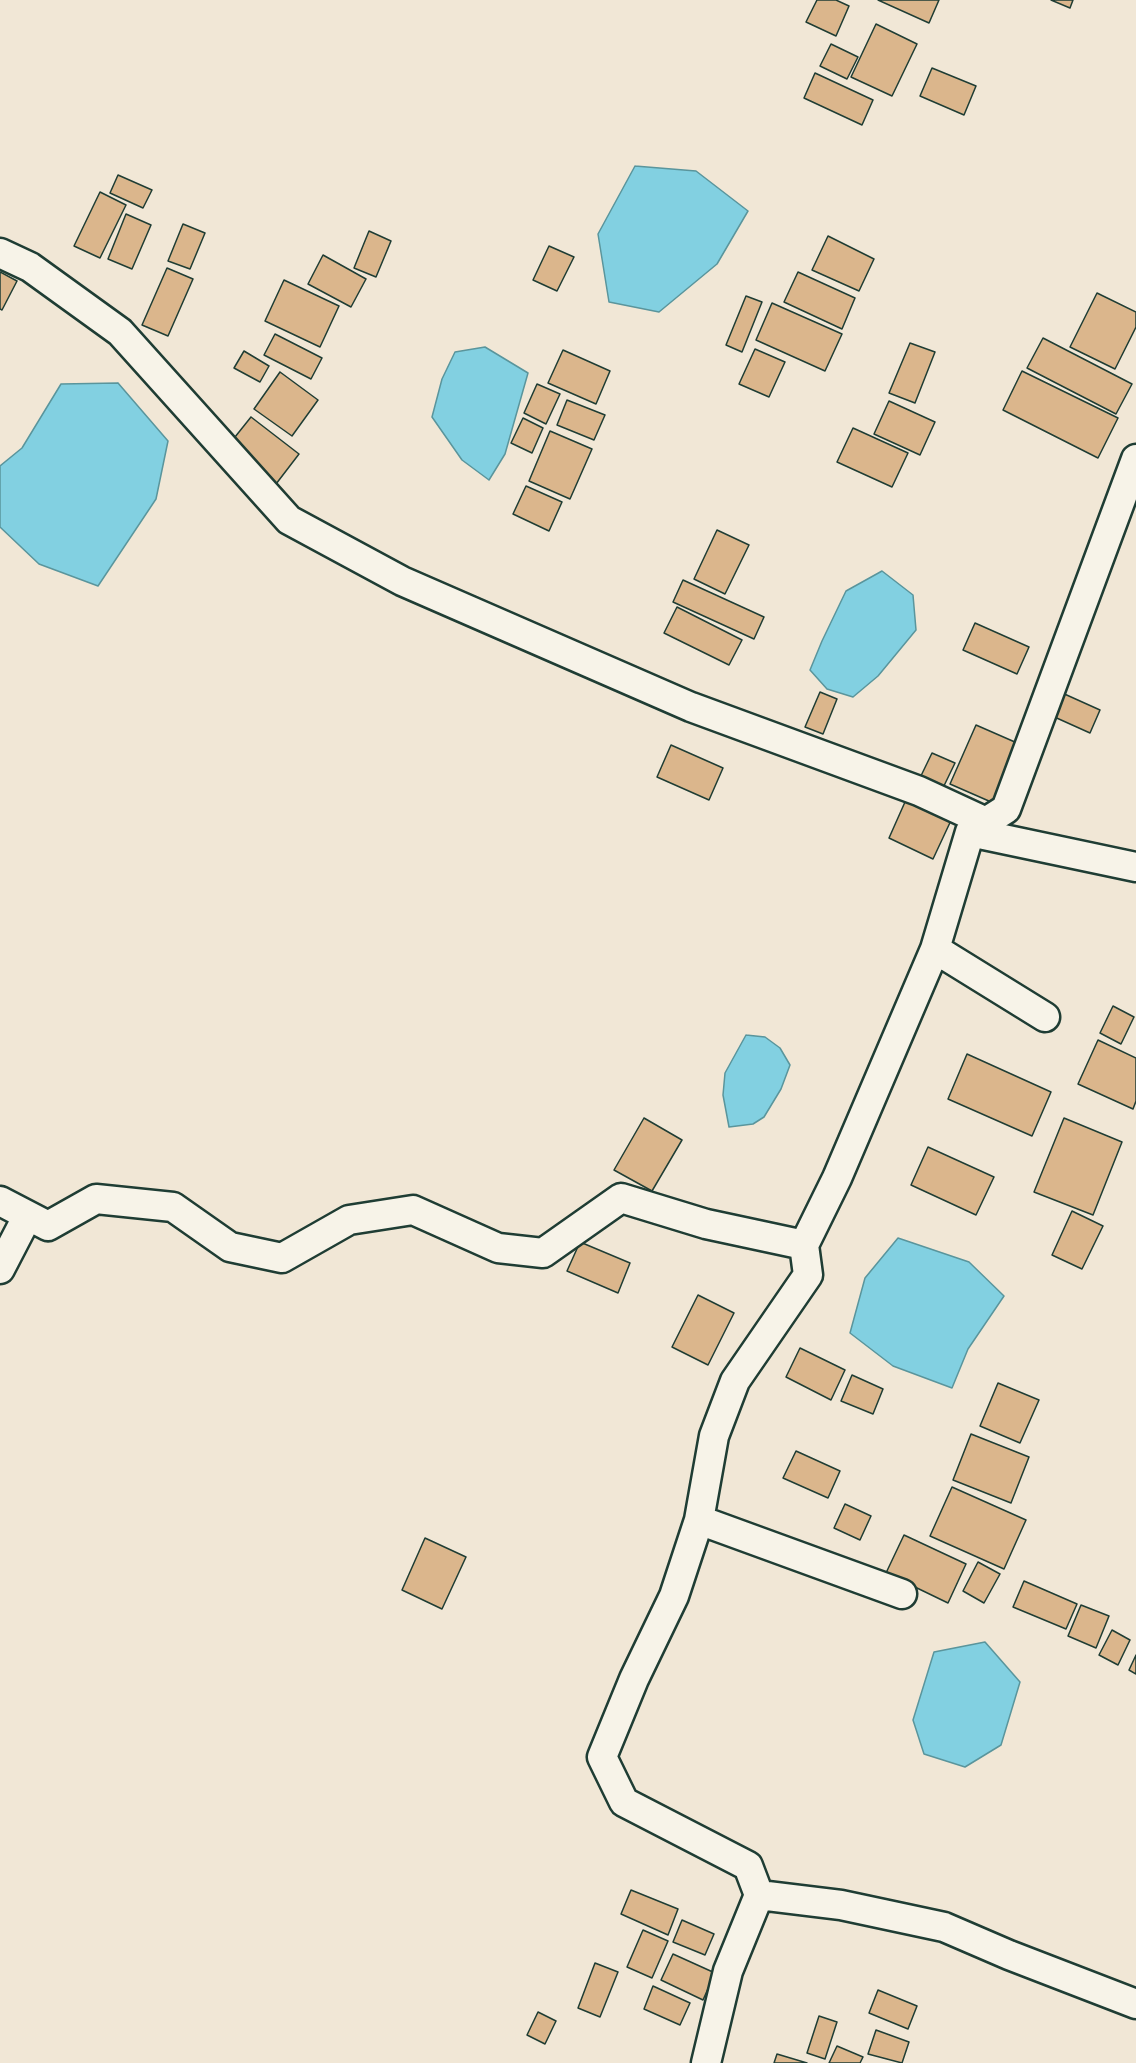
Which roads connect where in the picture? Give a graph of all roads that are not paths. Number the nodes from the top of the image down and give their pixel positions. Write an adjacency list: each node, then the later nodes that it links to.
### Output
1 (0, 253): 4 (street)
2 (1136, 459): 3 (street)
3 (1130, 494): 4 (street)
4 (978, 827): 5 (street); 6 (street)
5 (1136, 867)
6 (935, 949): 7 (street); 10 (street)
7 (1045, 1017)
8 (0, 1201): 9 (street)
9 (27, 1217): 10 (street); 11 (street)
10 (804, 1245): 12 (street)
11 (0, 1269)
12 (699, 1520): 13 (street); 14 (street)
13 (902, 1594)
14 (759, 1895): 15 (street); 16 (street)
15 (1136, 2004)
16 (706, 2063)

